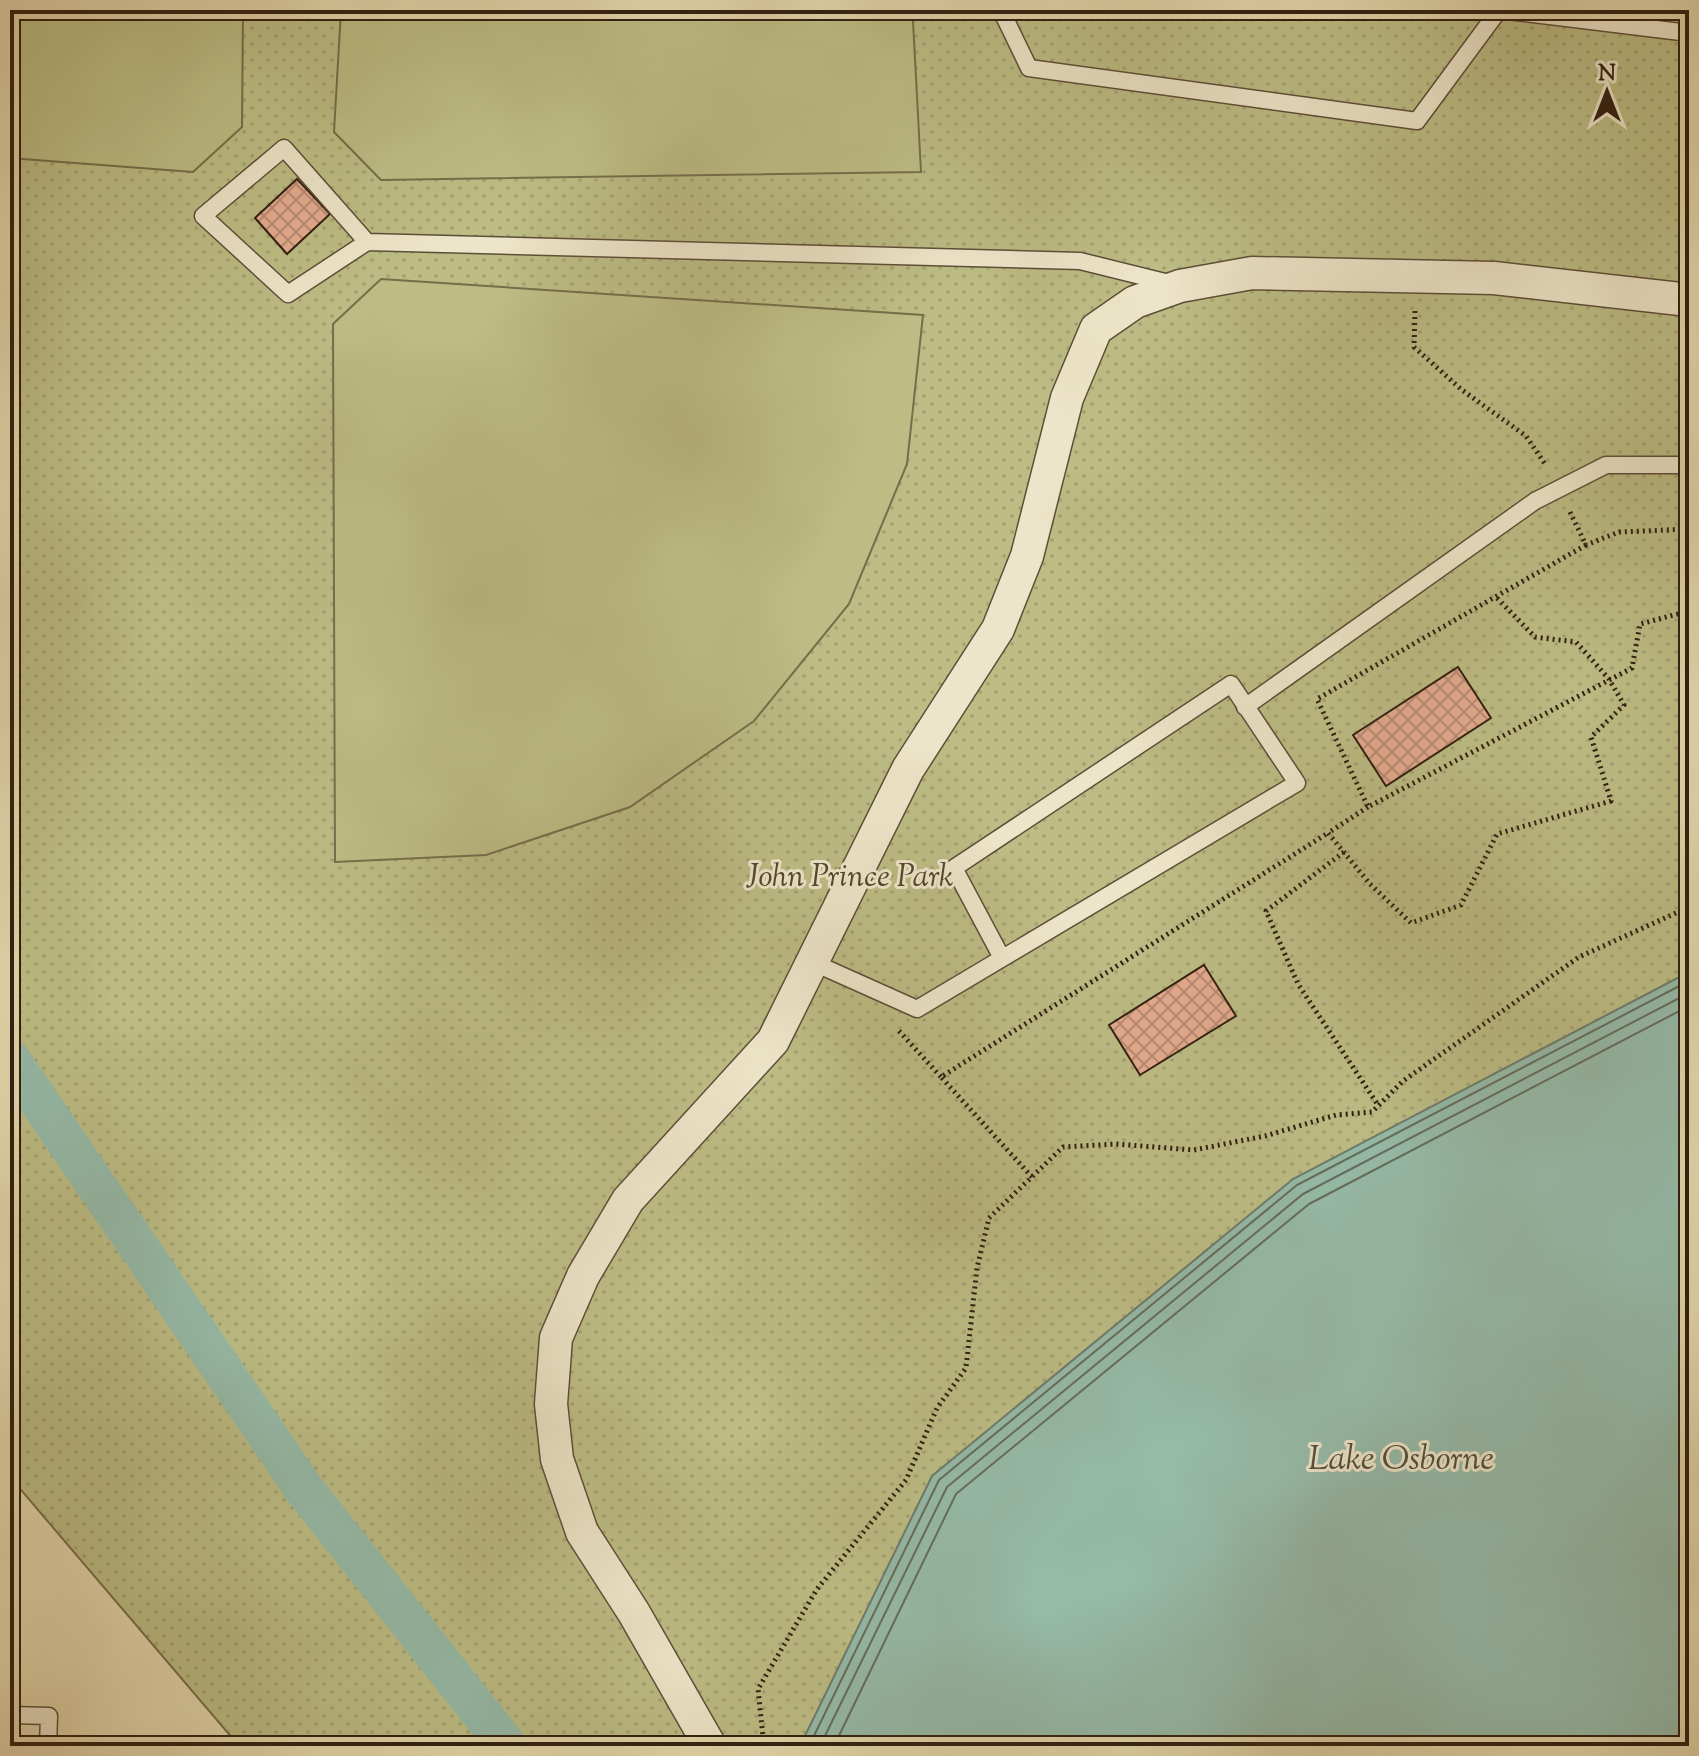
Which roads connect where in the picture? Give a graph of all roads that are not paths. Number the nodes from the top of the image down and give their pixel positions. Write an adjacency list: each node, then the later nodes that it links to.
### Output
1 (1001, 10): 2 (lane)
2 (1497, 10): 3 (lane)
3 (1689, 33)
4 (367, 242): 4 (lane); 5 (lane)
5 (1180, 286): 6 (street); 10 (street)
6 (1689, 300)
7 (1689, 465): 8 (lane)
8 (1245, 707): 9 (lane); 9 (lane)
9 (1002, 958): 10 (lane)
10 (812, 962): 13 (street)
11 (10, 1715): 12 (lane)
12 (48, 1746)
13 (710, 1746)

